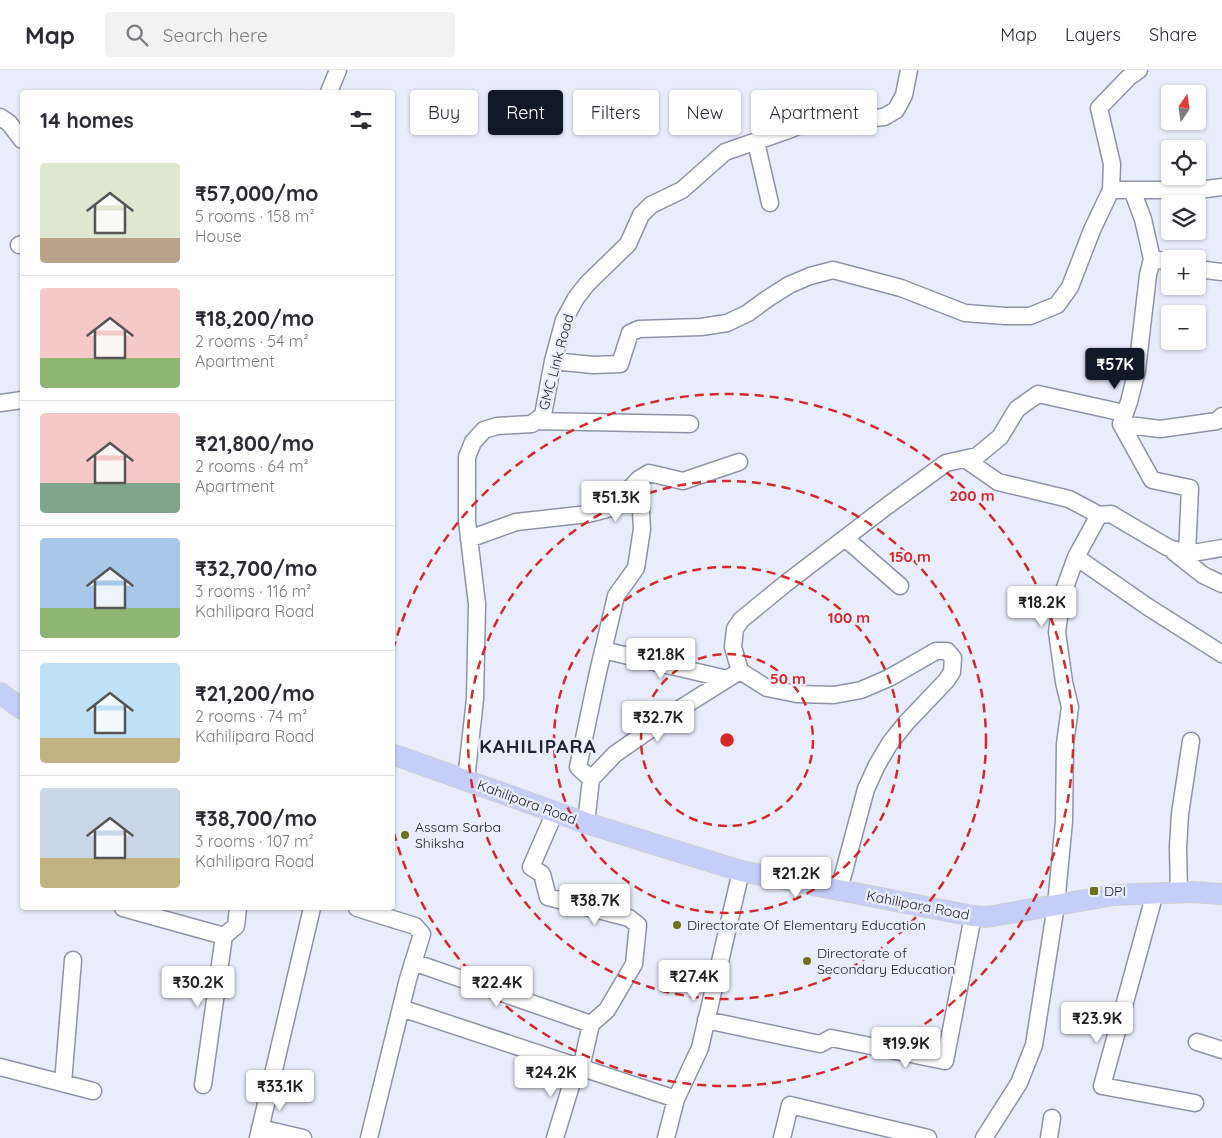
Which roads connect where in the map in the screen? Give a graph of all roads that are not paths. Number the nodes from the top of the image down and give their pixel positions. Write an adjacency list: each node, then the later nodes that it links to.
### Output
1 (338, 70): 4 (street)
2 (909, 70): 7 (street, GMC Link Road)
3 (1138, 70): 9 (street)
4 (330, 90)
5 (0, 117): 6 (street)
6 (20, 137)
7 (756, 142): 11 (street); 16 (street, GMC Link Road)
8 (1222, 187): 10 (street)
9 (1111, 190): 10 (street); 16 (street)
10 (1132, 190): 12 (street)
11 (770, 203)
12 (1152, 259): 13 (street); 20 (street)
13 (1161, 260)
14 (1206, 270): 15 (street)
15 (1222, 272)
16 (553, 361): 21 (street, GMC Link Road)
17 (20, 400): 18 (street)
18 (0, 403)
19 (1222, 416): 20 (street)
20 (1122, 419): 23 (street); 31 (street)
21 (535, 421): 22 (street); 28 (street, GMC Link Road)
22 (690, 424)
23 (965, 458): 26 (street); 27 (street)
24 (739, 462): 25 (street)
25 (639, 479): 28 (street); 35 (street)
26 (1099, 515): 29 (street); 32 (street)
27 (845, 538): 34 (street); 37 (street)
28 (469, 539): 43 (street, GMC Link Road)
29 (1167, 547): 31 (street); 33 (street)
30 (1222, 548): 31 (street)
31 (1188, 554)
32 (1076, 557): 36 (street); 51 (street)
33 (1222, 584)
34 (900, 586)
35 (603, 650): 37 (street); 42 (street)
36 (1222, 654)
37 (733, 675): 42 (street); 47 (street)
38 (0, 693): 39 (main road)
39 (20, 708)
40 (1191, 741): 48 (street)
41 (395, 755): 43 (main road, Kahilipara Road)
42 (591, 779): 45 (street)
43 (466, 780): 44 (main road, Kahilipara Road)
44 (556, 812): 45 (main road, Kahilipara Road); 62 (street)
45 (586, 823): 46 (main road, Kahilipara Road)
46 (740, 870): 47 (main road, Kahilipara Road); 61 (street)
47 (839, 890): 56 (main road, Kahilipara Road)
48 (1179, 892): 49 (main road, Kahilipara Road); 50 (main road, Kahilipara Road)
49 (1155, 894): 51 (main road, Kahilipara Road); 71 (street)
50 (1222, 894)
51 (1056, 905): 56 (main road, Kahilipara Road); 81 (street)
52 (132, 910): 57 (street)
53 (237, 910): 57 (street)
54 (312, 910): 74 (street)
55 (363, 910): 59 (street)
56 (973, 916): 61 (street)
57 (230, 931): 68 (street)
58 (73, 960): 67 (street)
59 (413, 962): 60 (street); 62 (street)
60 (401, 1008): 66 (street); 76 (street)
61 (706, 1020): 70 (street)
62 (591, 1024): 66 (street)
63 (1197, 1042): 64 (street)
64 (1222, 1050)
65 (0, 1067): 67 (street)
66 (579, 1067): 70 (street); 77 (street)
67 (63, 1083): 69 (street)
68 (203, 1085)
69 (92, 1091)
70 (676, 1099): 78 (street)
71 (1195, 1103)
72 (1052, 1118): 82 (street)
73 (883, 1132): 79 (street); 80 (street)
74 (259, 1133): 75 (street)
75 (303, 1138)
76 (369, 1138)
77 (555, 1138)
78 (666, 1138)
79 (782, 1138)
80 (928, 1138)
81 (984, 1138)
82 (1049, 1138)

